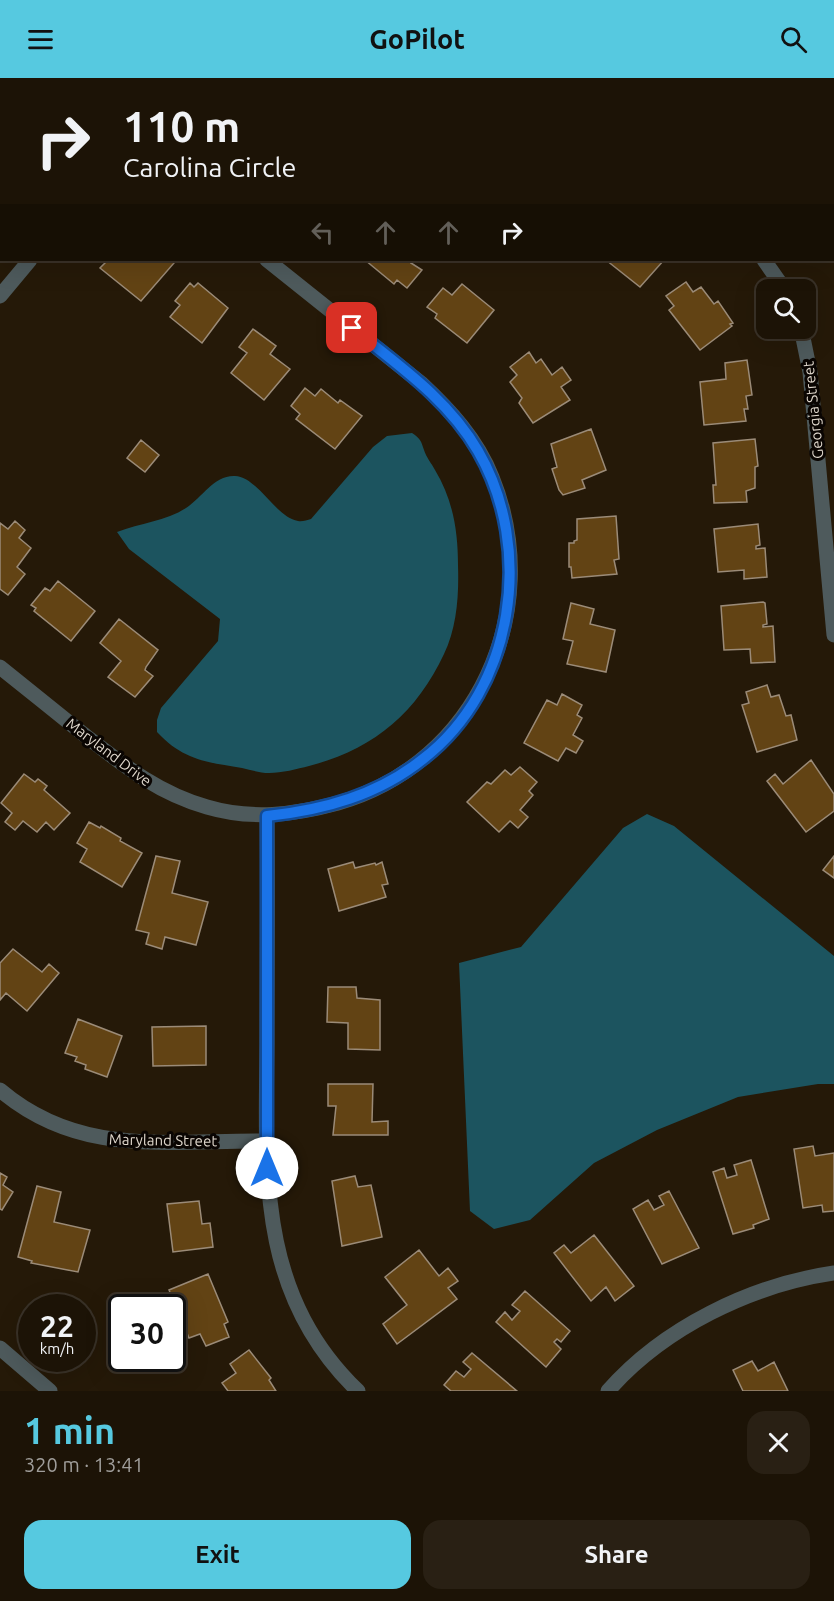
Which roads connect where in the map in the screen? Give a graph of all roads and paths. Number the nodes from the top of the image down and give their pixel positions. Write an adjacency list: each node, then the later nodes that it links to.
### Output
1 (29, 261): 5 (street)
2 (268, 261): 10 (street, Maryland Drive)
3 (765, 261): 4 (street)
4 (777, 279)
5 (0, 296)
6 (803, 339): 7 (street, Georgia Street)
7 (828, 497): 8 (street, Georgia Street)
8 (834, 635)
9 (0, 667): 10 (street, Maryland Drive)
10 (267, 816): 12 (street)
11 (0, 1090): 12 (street, Maryland Street)
12 (267, 1141): 16 (street)
13 (834, 1273): 17 (street)
14 (0, 1348): 15 (street)
15 (50, 1391)
16 (358, 1391)
17 (608, 1391)

